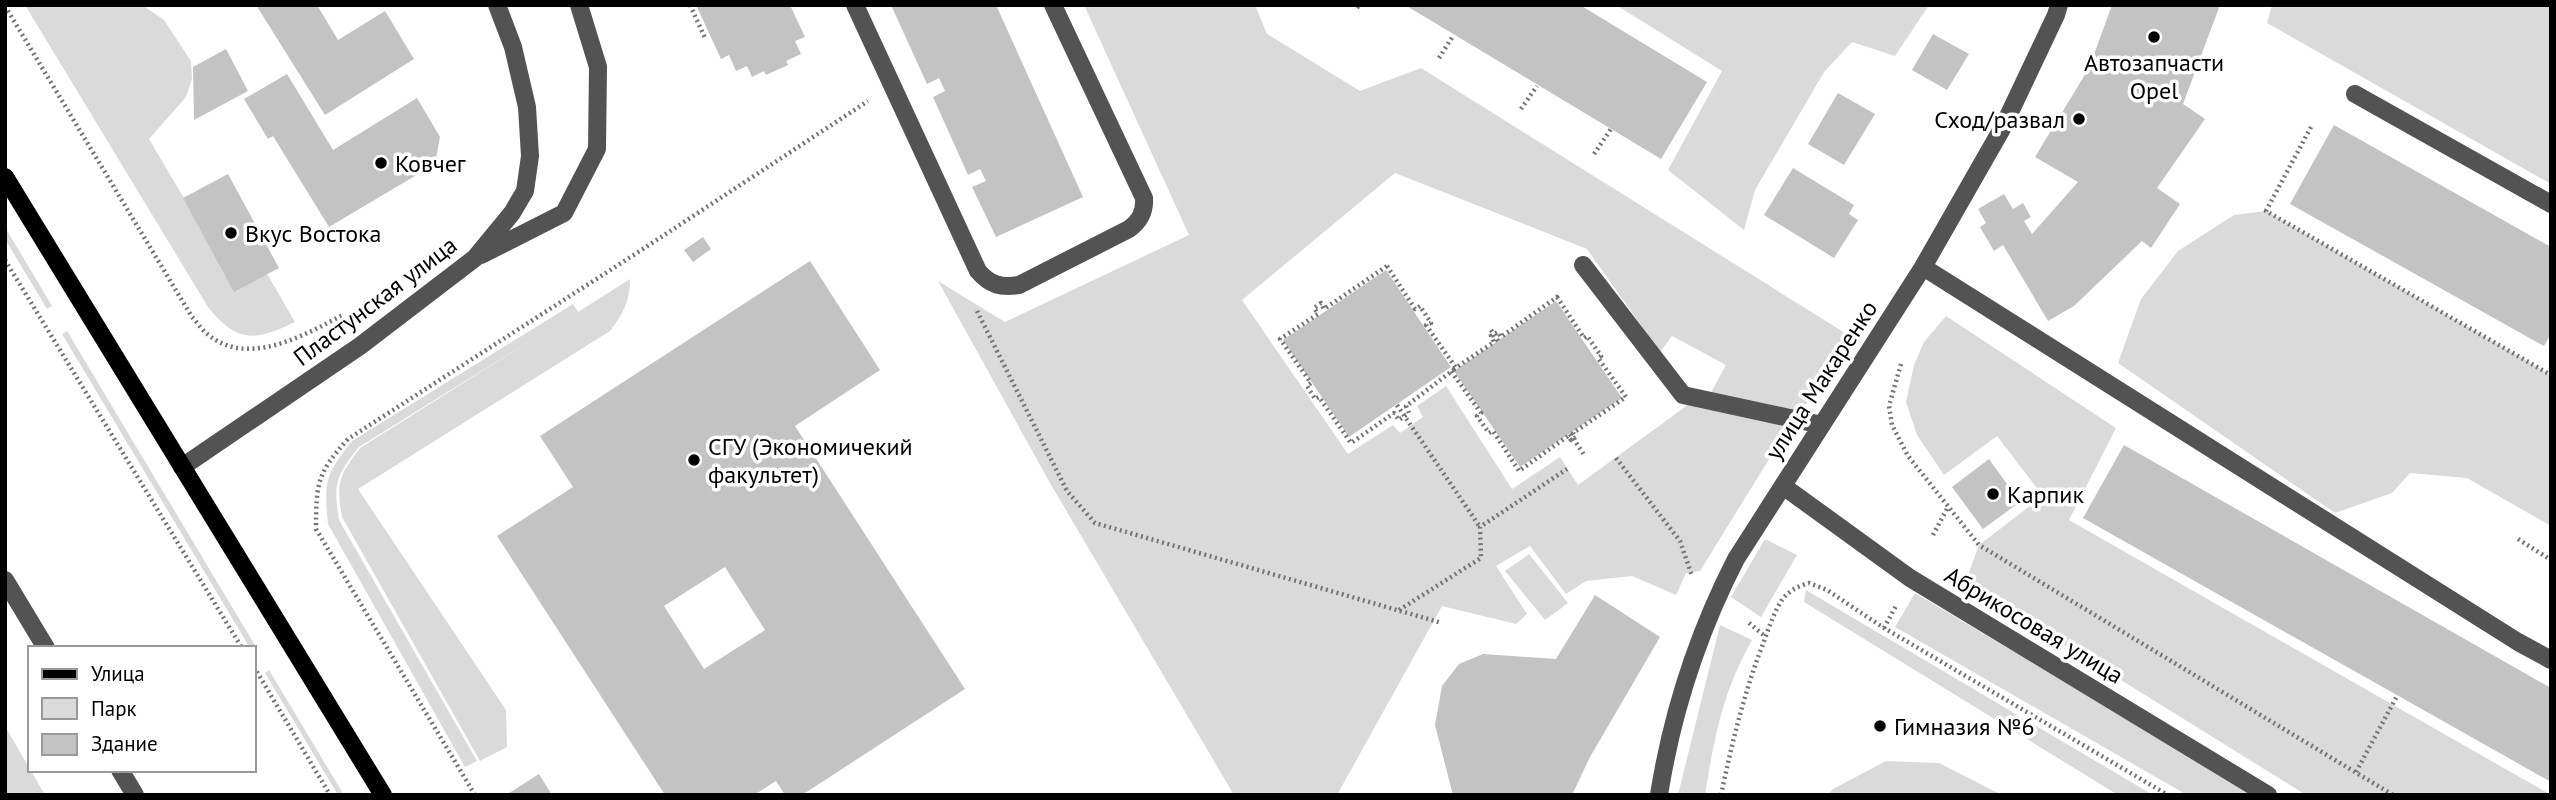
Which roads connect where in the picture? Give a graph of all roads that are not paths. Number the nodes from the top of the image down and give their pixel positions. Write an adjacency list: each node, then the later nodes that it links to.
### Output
1 (497, 5): 9 (street, Пластунская улица)
2 (579, 5): 9 (street)
3 (855, 5): 4 (street)
4 (1053, 5)
5 (2059, 5): 11 (street, улица Макаренко)
6 (2356, 94): 8 (street)
7 (5, 177): 13 (main road)
8 (2551, 204)
9 (475, 258): 13 (street, Пластунская улица)
10 (1583, 265): 12 (street)
11 (1923, 267): 12 (street, улица Макаренко); 17 (street)
12 (1822, 425): 14 (street, улица Макаренко)
13 (182, 467): 20 (main road)
14 (1783, 486): 21 (street, улица Макаренко); 22 (street, Абрикосовая улица)
15 (5, 580): 16 (street)
16 (45, 646)
17 (2551, 660)
18 (121, 772): 19 (street)
19 (135, 795)
20 (383, 795)
21 (1659, 795)
22 (2268, 795)

